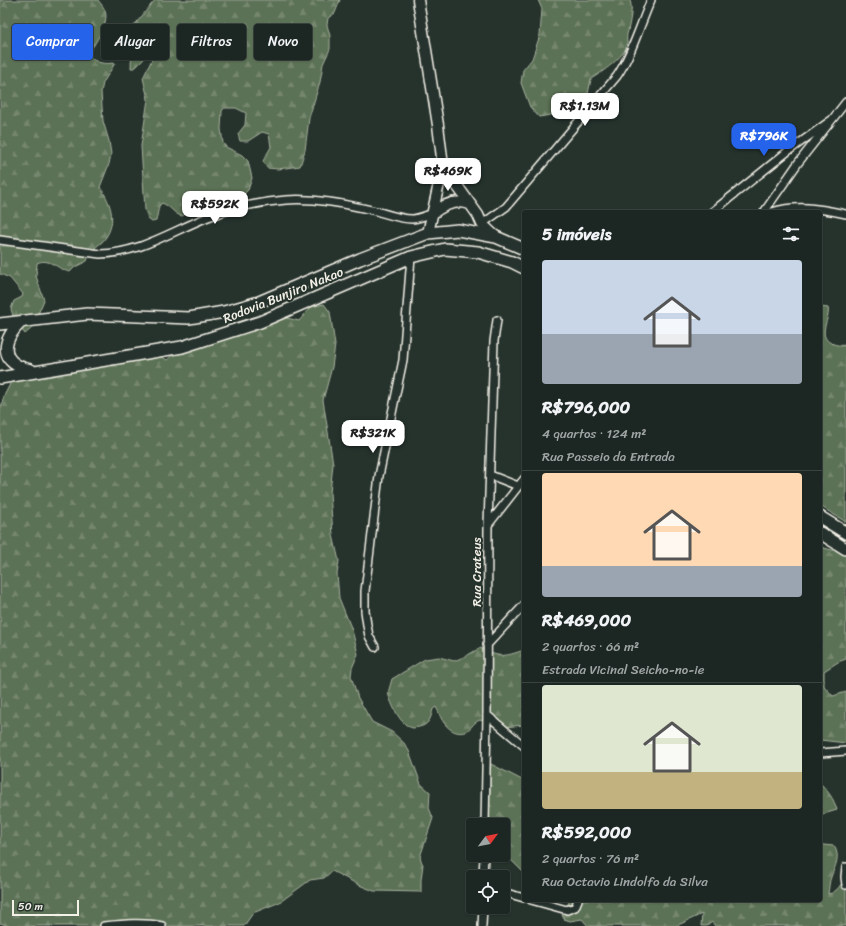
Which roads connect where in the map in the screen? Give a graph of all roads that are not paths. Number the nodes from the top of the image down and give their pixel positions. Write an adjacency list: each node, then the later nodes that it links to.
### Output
1 (418, 0): 5 (street)
2 (651, 0): 12 (street)
3 (846, 102): 4 (street)
4 (830, 121): 7 (street); 8 (street)
5 (443, 166): 6 (street); 10 (street)
6 (470, 204): 10 (street); 12 (street)
7 (714, 210)
8 (765, 210)
9 (780, 210): 11 (street)
10 (432, 214): 13 (street); 15 (street)
11 (846, 214)
12 (482, 224): 14 (street)
13 (428, 233): 14 (main road, Rodovia Bunjiro Nakao); 20 (main road, Rodovia Bunjiro Nakao)
14 (496, 237): 16 (main road, Rodovia Bunjiro Nakao)
15 (0, 240)
16 (522, 248)
17 (411, 257): 18 (main road, Rodovia Bunjiro Nakao); 22 (main road, Rodovia Bunjiro Nakao); 34 (street)
18 (522, 267)
19 (497, 320): 24 (street, Rua Crateus)
20 (23, 321): 21 (main road, Rodovia Bunjiro Nakao); 22 (main road)
21 (0, 324)
22 (38, 372): 23 (main road, Rodovia Bunjiro Nakao)
23 (0, 378)
24 (490, 475): 26 (street); 28 (street, Rua Crateus)
25 (522, 481): 26 (street)
26 (518, 486): 28 (street)
27 (822, 518): 29 (main road)
28 (488, 525): 33 (street, Rua Crateus)
29 (846, 533)
30 (822, 534): 31 (main road)
31 (846, 549)
32 (522, 607): 33 (street)
33 (488, 645): 35 (street, Rua Crateus)
34 (375, 647)
35 (487, 715): 36 (street); 39 (street, Rua Crateus)
36 (522, 744)
37 (846, 751): 38 (street)
38 (822, 753)
39 (484, 818)
40 (846, 867): 41 (street)
41 (846, 885)
42 (510, 894): 43 (street)
43 (522, 897)
44 (537, 902): 45 (street)
45 (577, 902)
46 (483, 914): 49 (street)
47 (104, 926): 48 (street)
48 (162, 926)
49 (482, 926)

